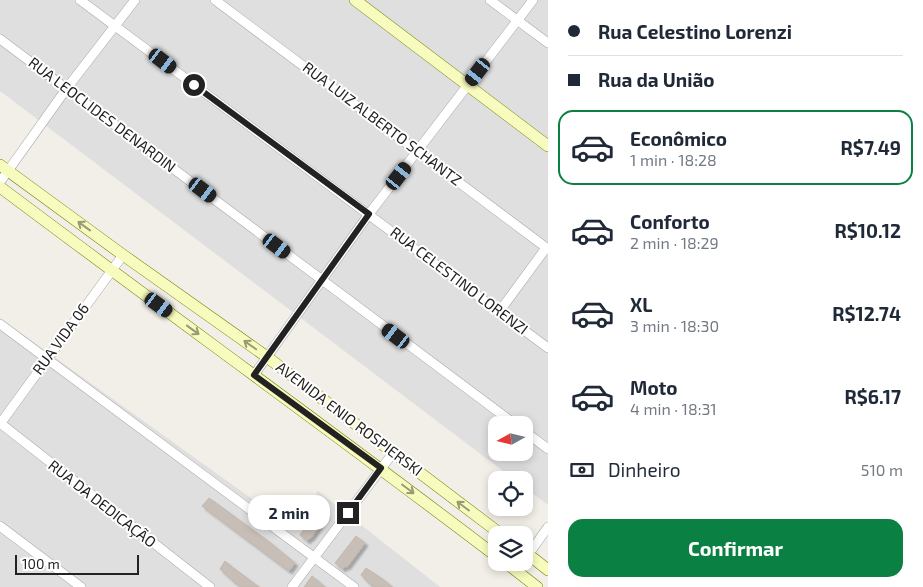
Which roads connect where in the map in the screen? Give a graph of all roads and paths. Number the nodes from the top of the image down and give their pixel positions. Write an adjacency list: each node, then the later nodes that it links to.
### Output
1 (80, 0): 8 (street, RUA CELESTINO LORENZI)
2 (135, 0): 8 (street)
3 (215, 0): 14 (street, RUA LUIZ ALBERTO SCHANTZ)
4 (354, 0): 11 (street)
5 (490, 0): 7 (street)
6 (533, 0): 7 (street)
7 (518, 20): 10 (street); 11 (street)
8 (115, 26): 12 (street); 18 (street, RUA CELESTINO LORENZI)
9 (0, 39): 12 (street, RUA LEOCLIDES DENARDIN)
10 (548, 43)
11 (468, 85): 13 (street); 14 (street)
12 (67, 88): 15 (street); 22 (street, RUA LEOCLIDES DENARDIN)
13 (548, 146)
14 (418, 151): 18 (street); 19 (street, RUA LUIZ ALBERTO SCHANTZ)
15 (4, 167): 16 (street); 20 (street, AVENIDA ENIO ROSPIERSKI, one-way to 15)
16 (0, 182)
17 (0, 187): 21 (street, AVENIDA ENIO ROSPIERSKI)
18 (369, 214): 22 (street); 23 (street, RUA CELESTINO LORENZI)
19 (547, 248): 23 (street)
20 (123, 255): 21 (street, RUA VIDA 06); 26 (street, AVENIDA ENIO ROSPIERSKI, one-way to 20)
21 (111, 270): 27 (street, RUA VIDA 06); 28 (street, AVENIDA ENIO ROSPIERSKI, one-way to 28)
22 (321, 280): 26 (street); 29 (street, RUA LEOCLIDES DENARDIN)
23 (499, 312): 25 (street, RUA CELESTINO LORENZI)
24 (0, 324): 27 (street)
25 (548, 348)
26 (267, 357): 28 (street); 33 (street, AVENIDA ENIO ROSPIERSKI)
27 (47, 358): 30 (street, RUA VIDA 06); 40 (street)
28 (254, 375): 34 (street, AVENIDA ENIO ROSPIERSKI)
29 (504, 416)
30 (0, 423): 44 (street, RUA DA DEDICAÇÃO)
31 (533, 438): 32 (street)
32 (548, 449)
33 (393, 452): 34 (street); 36 (street, AVENIDA ENIO ROSPIERSKI, one-way to 33)
34 (381, 468): 39 (street, AVENIDA ENIO ROSPIERSKI, one-way to 39); 40 (street)
35 (0, 526): 45 (street)
36 (490, 526)
37 (548, 527): 38 (street)
38 (533, 545)
39 (488, 550)
40 (315, 557): 46 (street); 47 (street)
41 (533, 558): 42 (street)
42 (548, 570)
43 (517, 571): 48 (street)
44 (207, 585)
45 (81, 587)
46 (292, 587)
47 (354, 587)
48 (537, 587)

